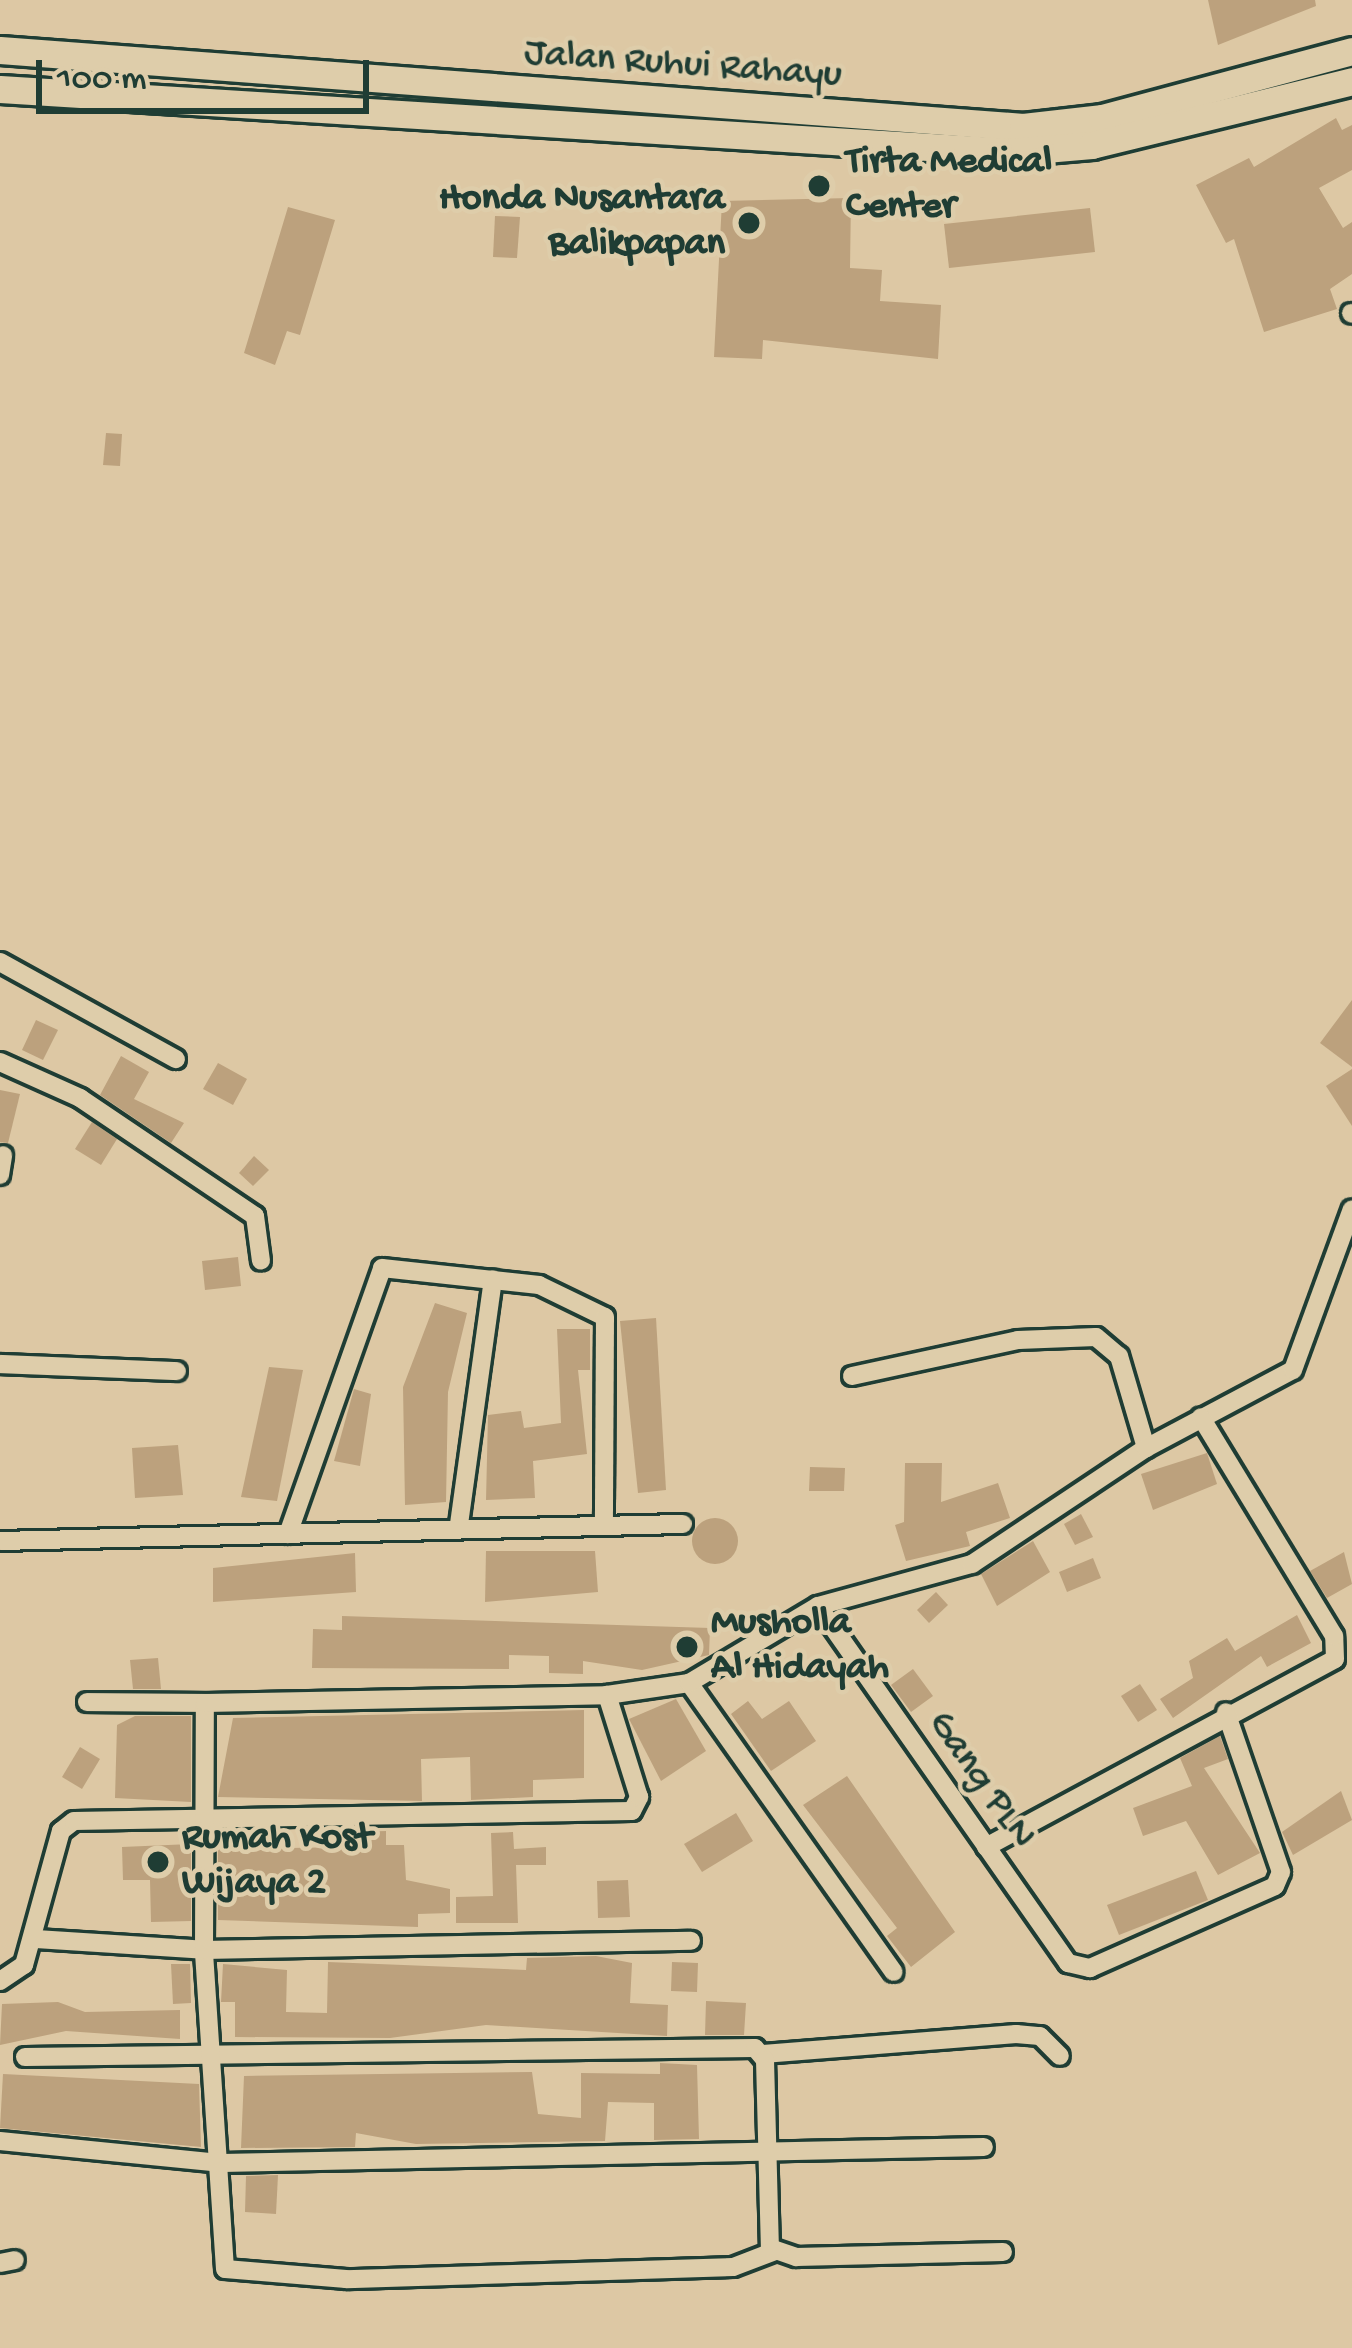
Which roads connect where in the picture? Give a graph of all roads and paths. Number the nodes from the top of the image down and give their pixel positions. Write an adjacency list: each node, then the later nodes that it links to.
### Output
1 (0, 50): 5 (main road, Jalan Ruhui Rahayu)
2 (1352, 51): 5 (main road, Jalan Ruhui Rahayu)
3 (1352, 81): 6 (main road, Jalan Ruhui Rahayu)
4 (0, 89): 6 (main road, Jalan Ruhui Rahayu)
5 (680, 102): 6 (main road)
6 (678, 138)
7 (0, 962): 8 (street)
8 (176, 1059)
9 (0, 1062): 11 (street)
10 (1352, 1209): 16 (street)
11 (261, 1261)
12 (493, 1280): 18 (street); 20 (street); 21 (street)
13 (0, 1364): 14 (street)
14 (177, 1371)
15 (852, 1376): 17 (street)
16 (1201, 1417): 17 (street); 28 (street)
17 (1146, 1448): 23 (street)
18 (459, 1524): 20 (street); 21 (street)
19 (683, 1524): 20 (street)
20 (604, 1526)
21 (287, 1534): 22 (street)
22 (0, 1540)
23 (818, 1606): 24 (street); 30 (street, Gang PLN)
24 (689, 1683): 25 (street); 34 (street)
25 (607, 1695): 27 (street); 29 (street)
26 (87, 1702): 27 (street)
27 (205, 1703): 29 (street)
28 (1226, 1712): 30 (street); 30 (street, Gang PLN)
29 (206, 1826): 31 (street); 33 (street)
30 (986, 1846)
31 (36, 1939): 33 (street); 35 (street)
32 (691, 1941): 33 (street)
33 (204, 1950): 39 (street)
34 (894, 1972)
35 (0, 1981)
36 (763, 2054): 37 (street); 39 (street); 42 (street)
37 (1060, 2056)
38 (25, 2057): 39 (street)
39 (220, 2062): 43 (street)
40 (0, 2141): 43 (street)
41 (984, 2147): 42 (street)
42 (761, 2156): 43 (street); 44 (street)
43 (222, 2163): 44 (street)
44 (775, 2252): 45 (street)
45 (1003, 2252)

